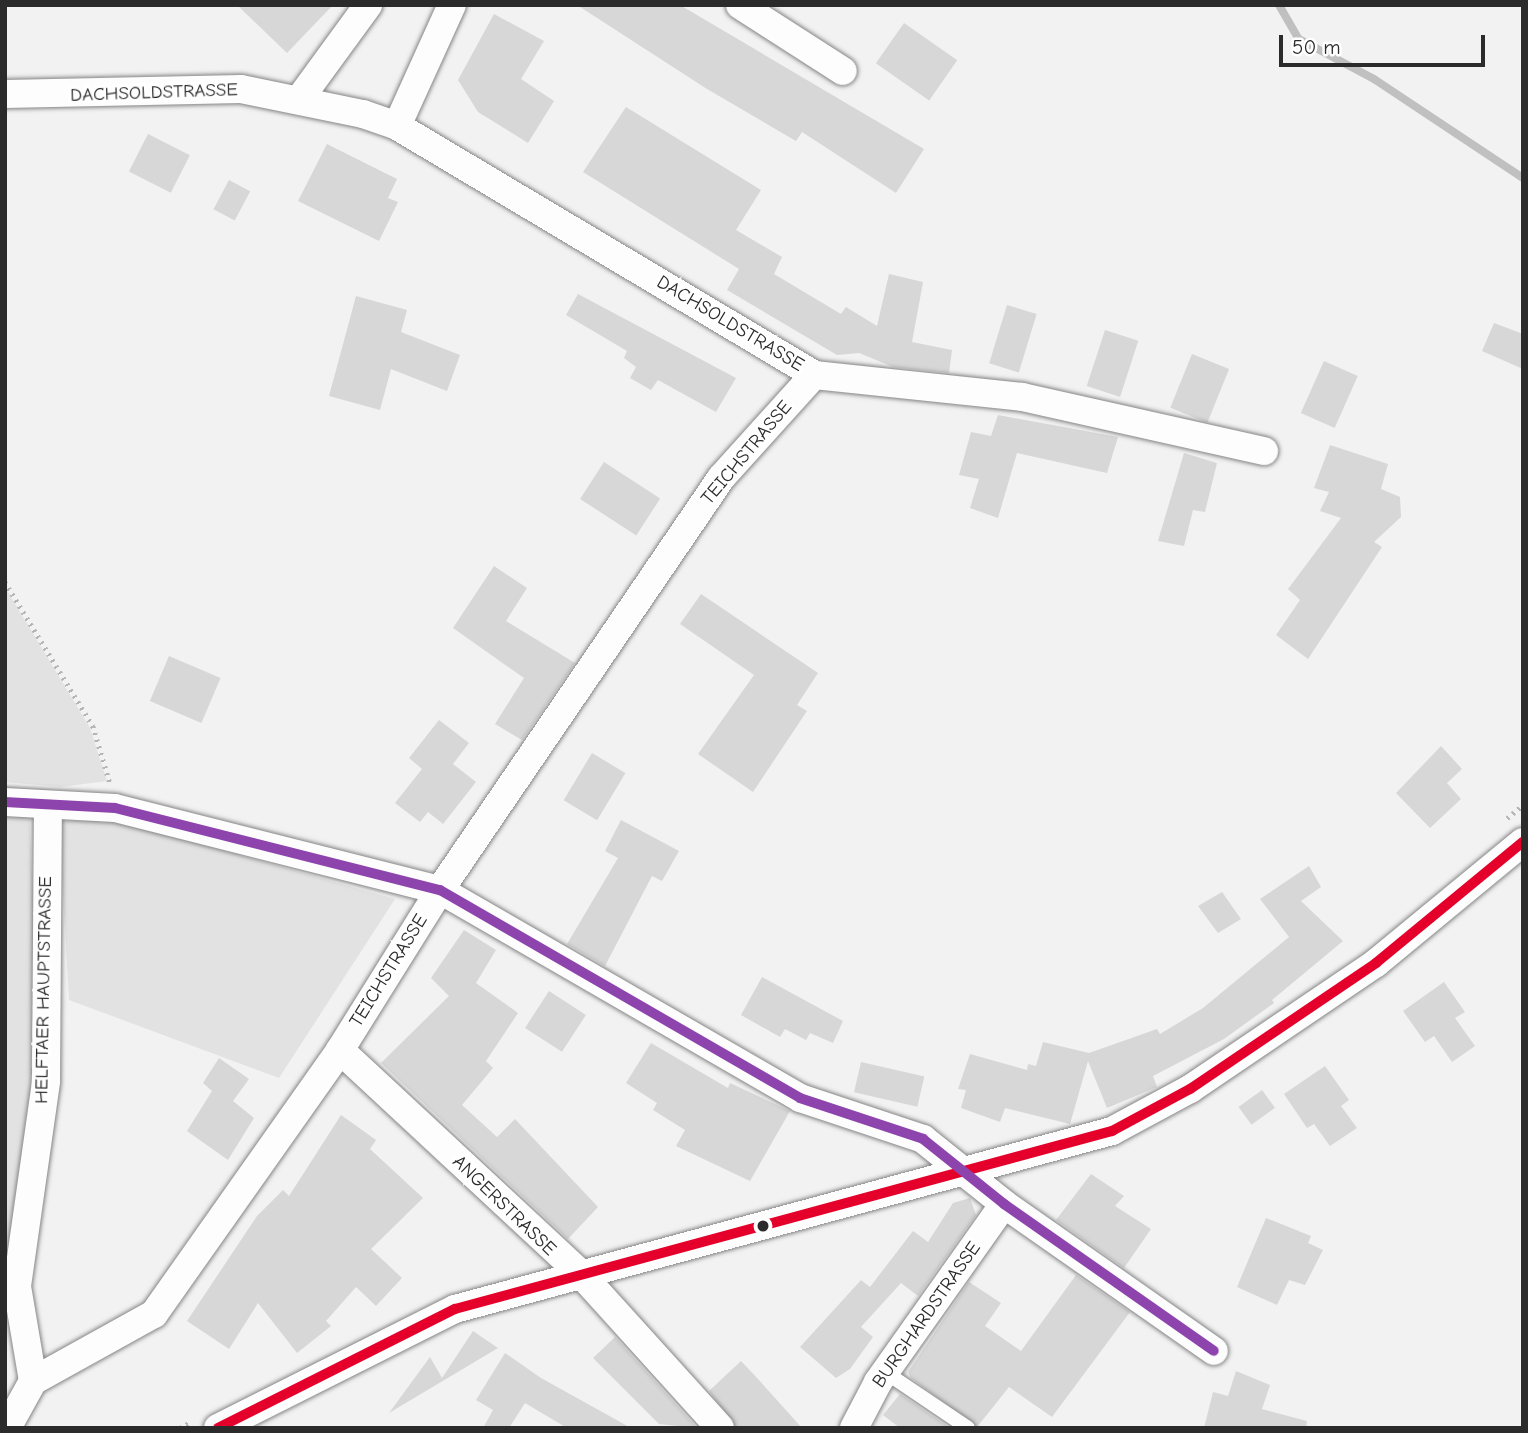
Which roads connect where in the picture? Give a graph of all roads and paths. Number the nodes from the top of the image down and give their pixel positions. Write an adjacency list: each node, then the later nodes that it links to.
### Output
1 (368, 5): 6 (street)
2 (452, 5): 7 (street)
3 (740, 5): 4 (street)
4 (843, 71)
5 (5, 94): 6 (street, DACHSOLDSTRASSE)
6 (301, 97): 7 (street, DACHSOLDSTRASSE)
7 (397, 127): 8 (street, DACHSOLDSTRASSE)
8 (814, 375): 9 (street, DACHSOLDSTRASSE); 15 (street, TEICHSTRASSE)
9 (1264, 451)
10 (5, 582): 13 (path)
11 (5, 802): 12 (street)
12 (48, 805): 13 (street); 20 (street, HELFTAER HAUPTSTRASSE)
13 (115, 808): 15 (street)
14 (1523, 842): 17 (street)
15 (440, 890): 16 (street, TEICHSTRASSE); 17 (street)
16 (341, 1050): 19 (street, ANGERSTRASSE); 23 (street, TEICHSTRASSE)
17 (970, 1173): 18 (street); 19 (street)
18 (1004, 1204): 21 (street); 22 (street, BURGHARDSTRASSE)
19 (581, 1274): 25 (street); 26 (street, ANGERSTRASSE)
20 (11, 1284): 23 (street, HELFTAER HAUPTSTRASSE)
21 (1214, 1351)
22 (885, 1372): 27 (street, BURGHARDSTRASSE); 28 (lane)
23 (33, 1381): 24 (street)
24 (7, 1428)
25 (218, 1428)
26 (720, 1428)
27 (854, 1428)
28 (968, 1428)

